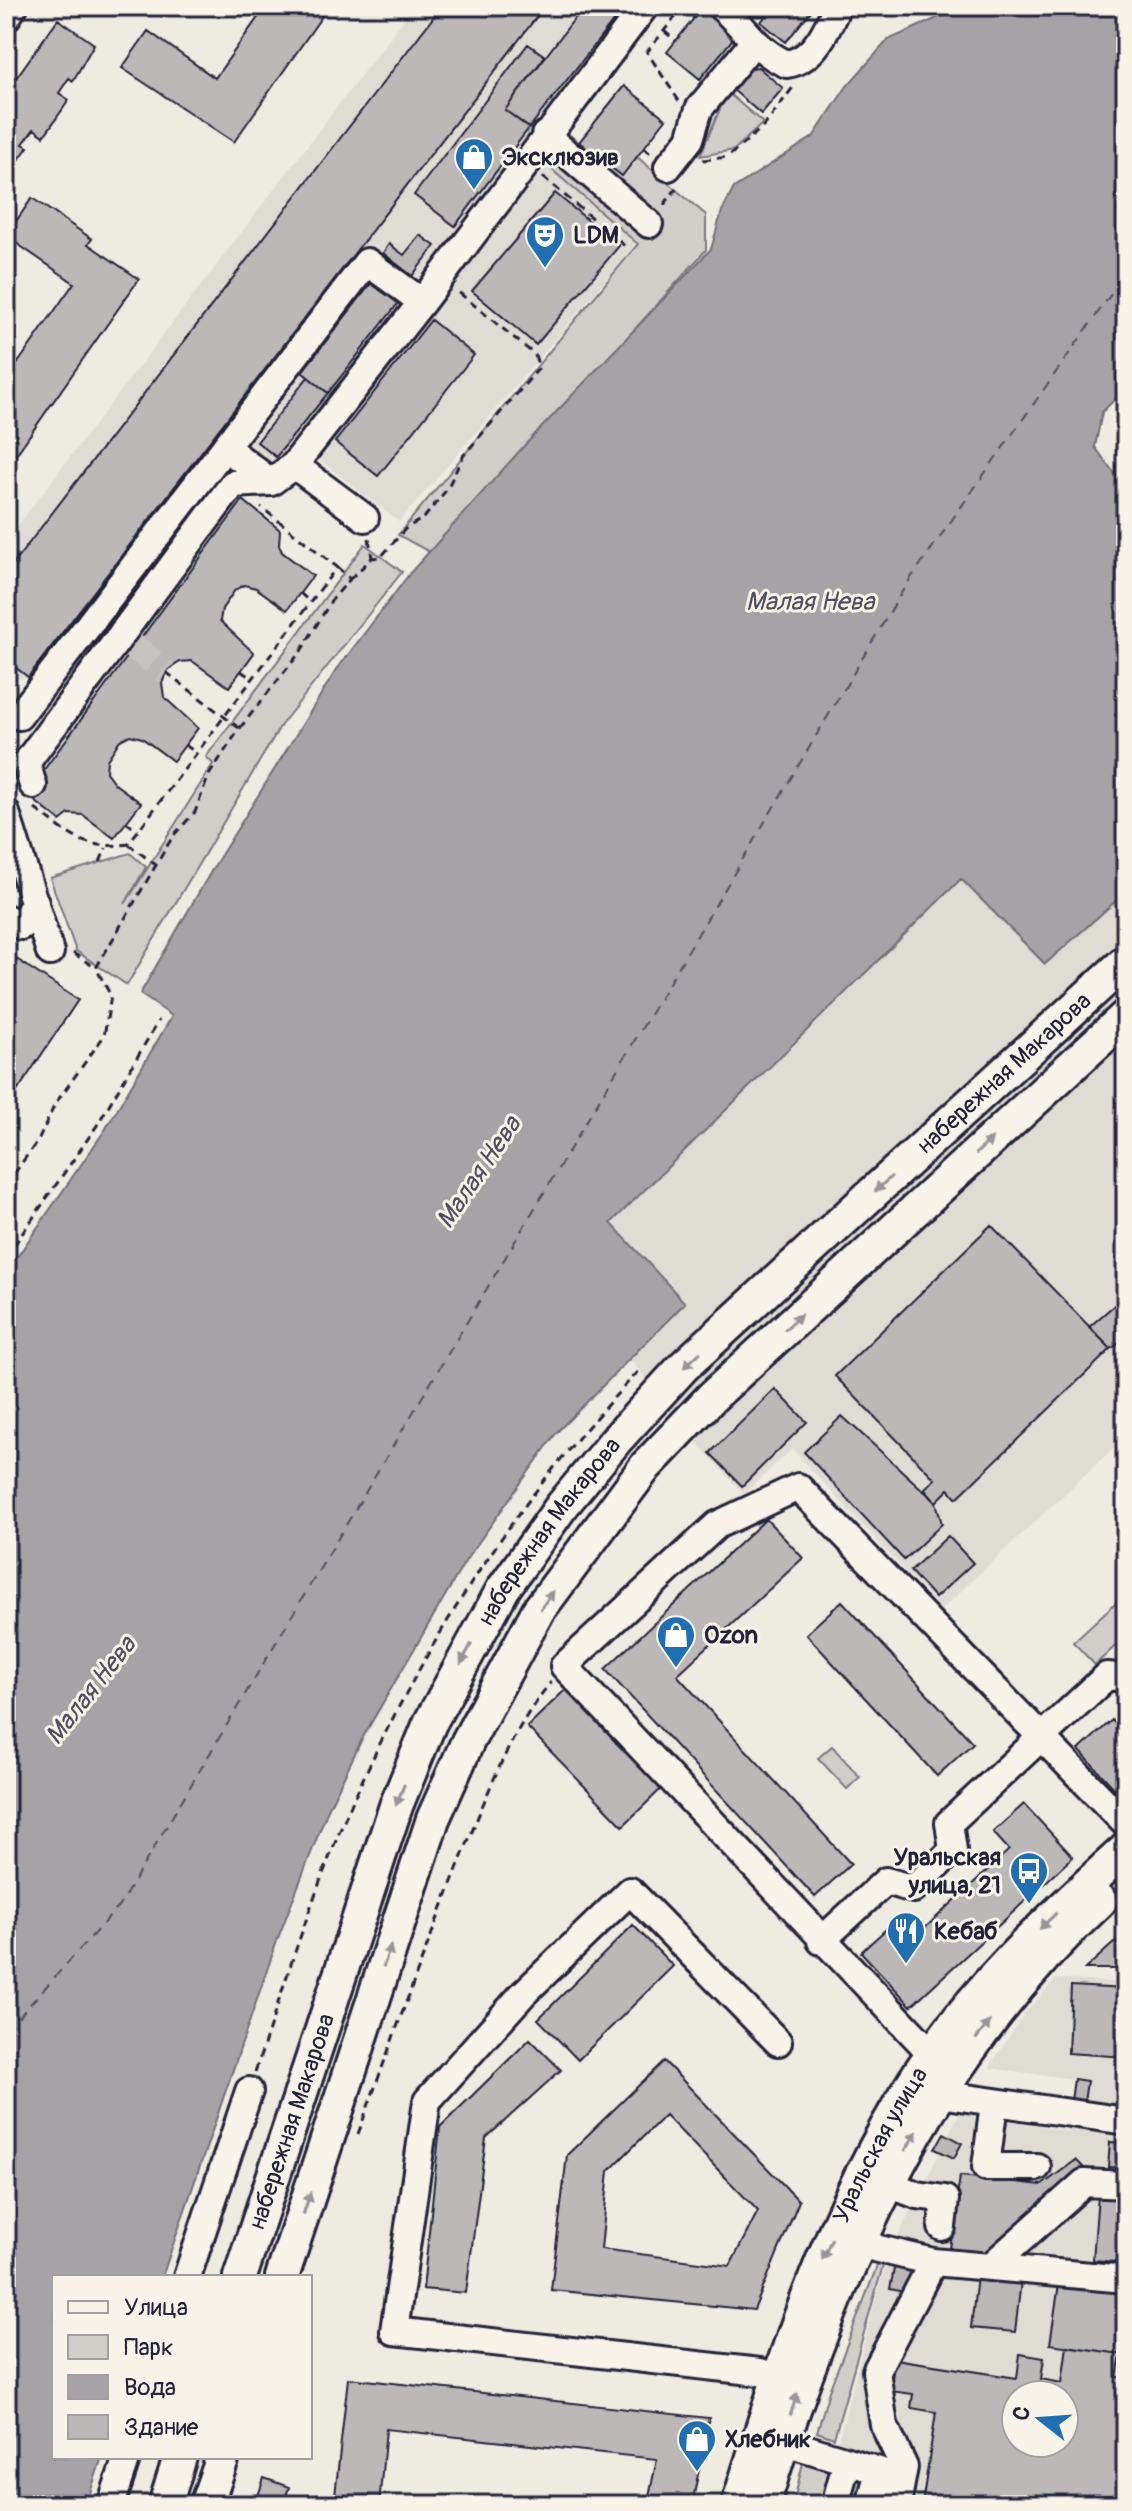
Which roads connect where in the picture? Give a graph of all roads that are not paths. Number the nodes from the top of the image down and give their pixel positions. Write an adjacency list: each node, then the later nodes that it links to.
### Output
1 (14, 6): 5 (street)
2 (645, 6): 7 (street)
3 (720, 6): 6 (street)
4 (837, 6): 6 (street)
5 (6, 18)
6 (753, 43): 8 (street)
7 (545, 135): 9 (street); 10 (street)
8 (674, 160)
9 (649, 224)
10 (422, 302): 11 (street); 12 (street)
11 (225, 447): 13 (street); 15 (street)
12 (294, 465): 13 (street); 14 (street)
13 (271, 482): 16 (street)
14 (365, 518)
15 (12, 707): 16 (street)
16 (37, 749): 17 (street)
17 (33, 796)
18 (6, 813): 19 (street)
19 (35, 902): 20 (street); 21 (street)
20 (6, 918)
21 (50, 952)
22 (1126, 961): 43 (main road, набережная Макарова, one-way to 43)
23 (1126, 1016): 44 (main road, набережная Макарова, one-way to 23)
24 (1126, 1678): 25 (street)
25 (1041, 1737): 26 (street); 29 (street); 29 (street)
26 (1126, 1824)
27 (1126, 1849): 31 (main road, Уральская улица, one-way to 31)
28 (1126, 1878): 31 (main road, Уральская улица, one-way to 28)
29 (821, 1941): 31 (street)
30 (778, 2042): 46 (street)
31 (935, 2075): 33 (street); 36 (main road, Уральская улица, one-way to 31); 46 (main road, Уральская улица, one-way to 46)
32 (249, 2091): 42 (street)
33 (994, 2103): 34 (street); 35 (street)
34 (1126, 2121)
35 (1037, 2167)
36 (886, 2183): 38 (street); 39 (main road, Уральская улица)
37 (1126, 2185): 41 (street)
38 (942, 2227)
39 (858, 2244): 40 (street); 47 (main road, Уральская улица, one-way to 39)
40 (933, 2262): 41 (street); 59 (street)
41 (991, 2266): 45 (street)
42 (188, 2275)
43 (241, 2275)
44 (283, 2275)
45 (1126, 2279)
46 (777, 2377): 55 (main road, Уральская улица)
47 (782, 2441): 51 (street); 56 (main road, Уральская улица)
48 (126, 2459): 52 (street)
49 (179, 2459): 53 (main road)
50 (222, 2459): 54 (main road)
51 (847, 2461): 57 (street); 58 (street)
52 (111, 2505)
53 (165, 2505)
54 (206, 2505)
55 (738, 2505)
56 (763, 2505)
57 (835, 2505)
58 (870, 2505)
59 (897, 2505)

